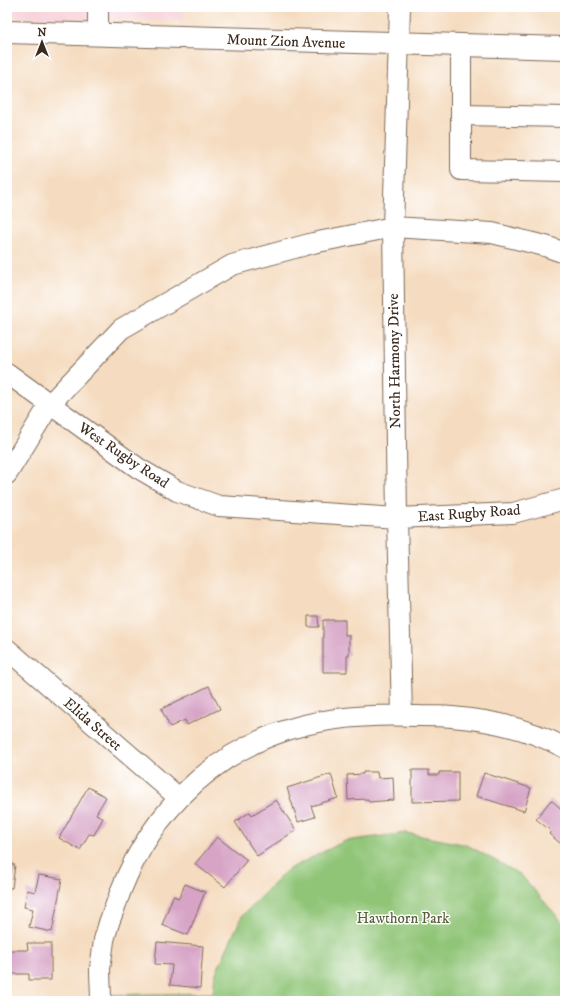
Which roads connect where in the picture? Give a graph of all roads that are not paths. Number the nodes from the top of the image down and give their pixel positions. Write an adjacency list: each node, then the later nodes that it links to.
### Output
1 (98, 7): 4 (street)
2 (400, 7): 5 (street, North Harmony Drive)
3 (7, 32): 4 (main road, Mount Zion Avenue)
4 (98, 35): 5 (main road, Mount Zion Avenue)
5 (399, 44): 6 (main road, Mount Zion Avenue); 11 (street, North Harmony Drive)
6 (461, 46): 7 (main road, Mount Zion Avenue); 8 (street)
7 (565, 48)
8 (461, 115): 9 (street); 10 (street)
9 (565, 117)
10 (565, 172)
11 (393, 228): 12 (street); 14 (street); 17 (street, North Harmony Drive)
12 (565, 253)
13 (7, 373): 14 (street, West Rugby Road)
14 (50, 404): 15 (street); 17 (street, West Rugby Road)
15 (7, 474)
16 (565, 499): 17 (street, East Rugby Road)
17 (397, 518): 19 (street, North Harmony Drive)
18 (7, 649): 21 (street, Elida Street)
19 (402, 715): 20 (street); 21 (street)
20 (565, 748)
21 (179, 798): 22 (street)
22 (101, 1001)

